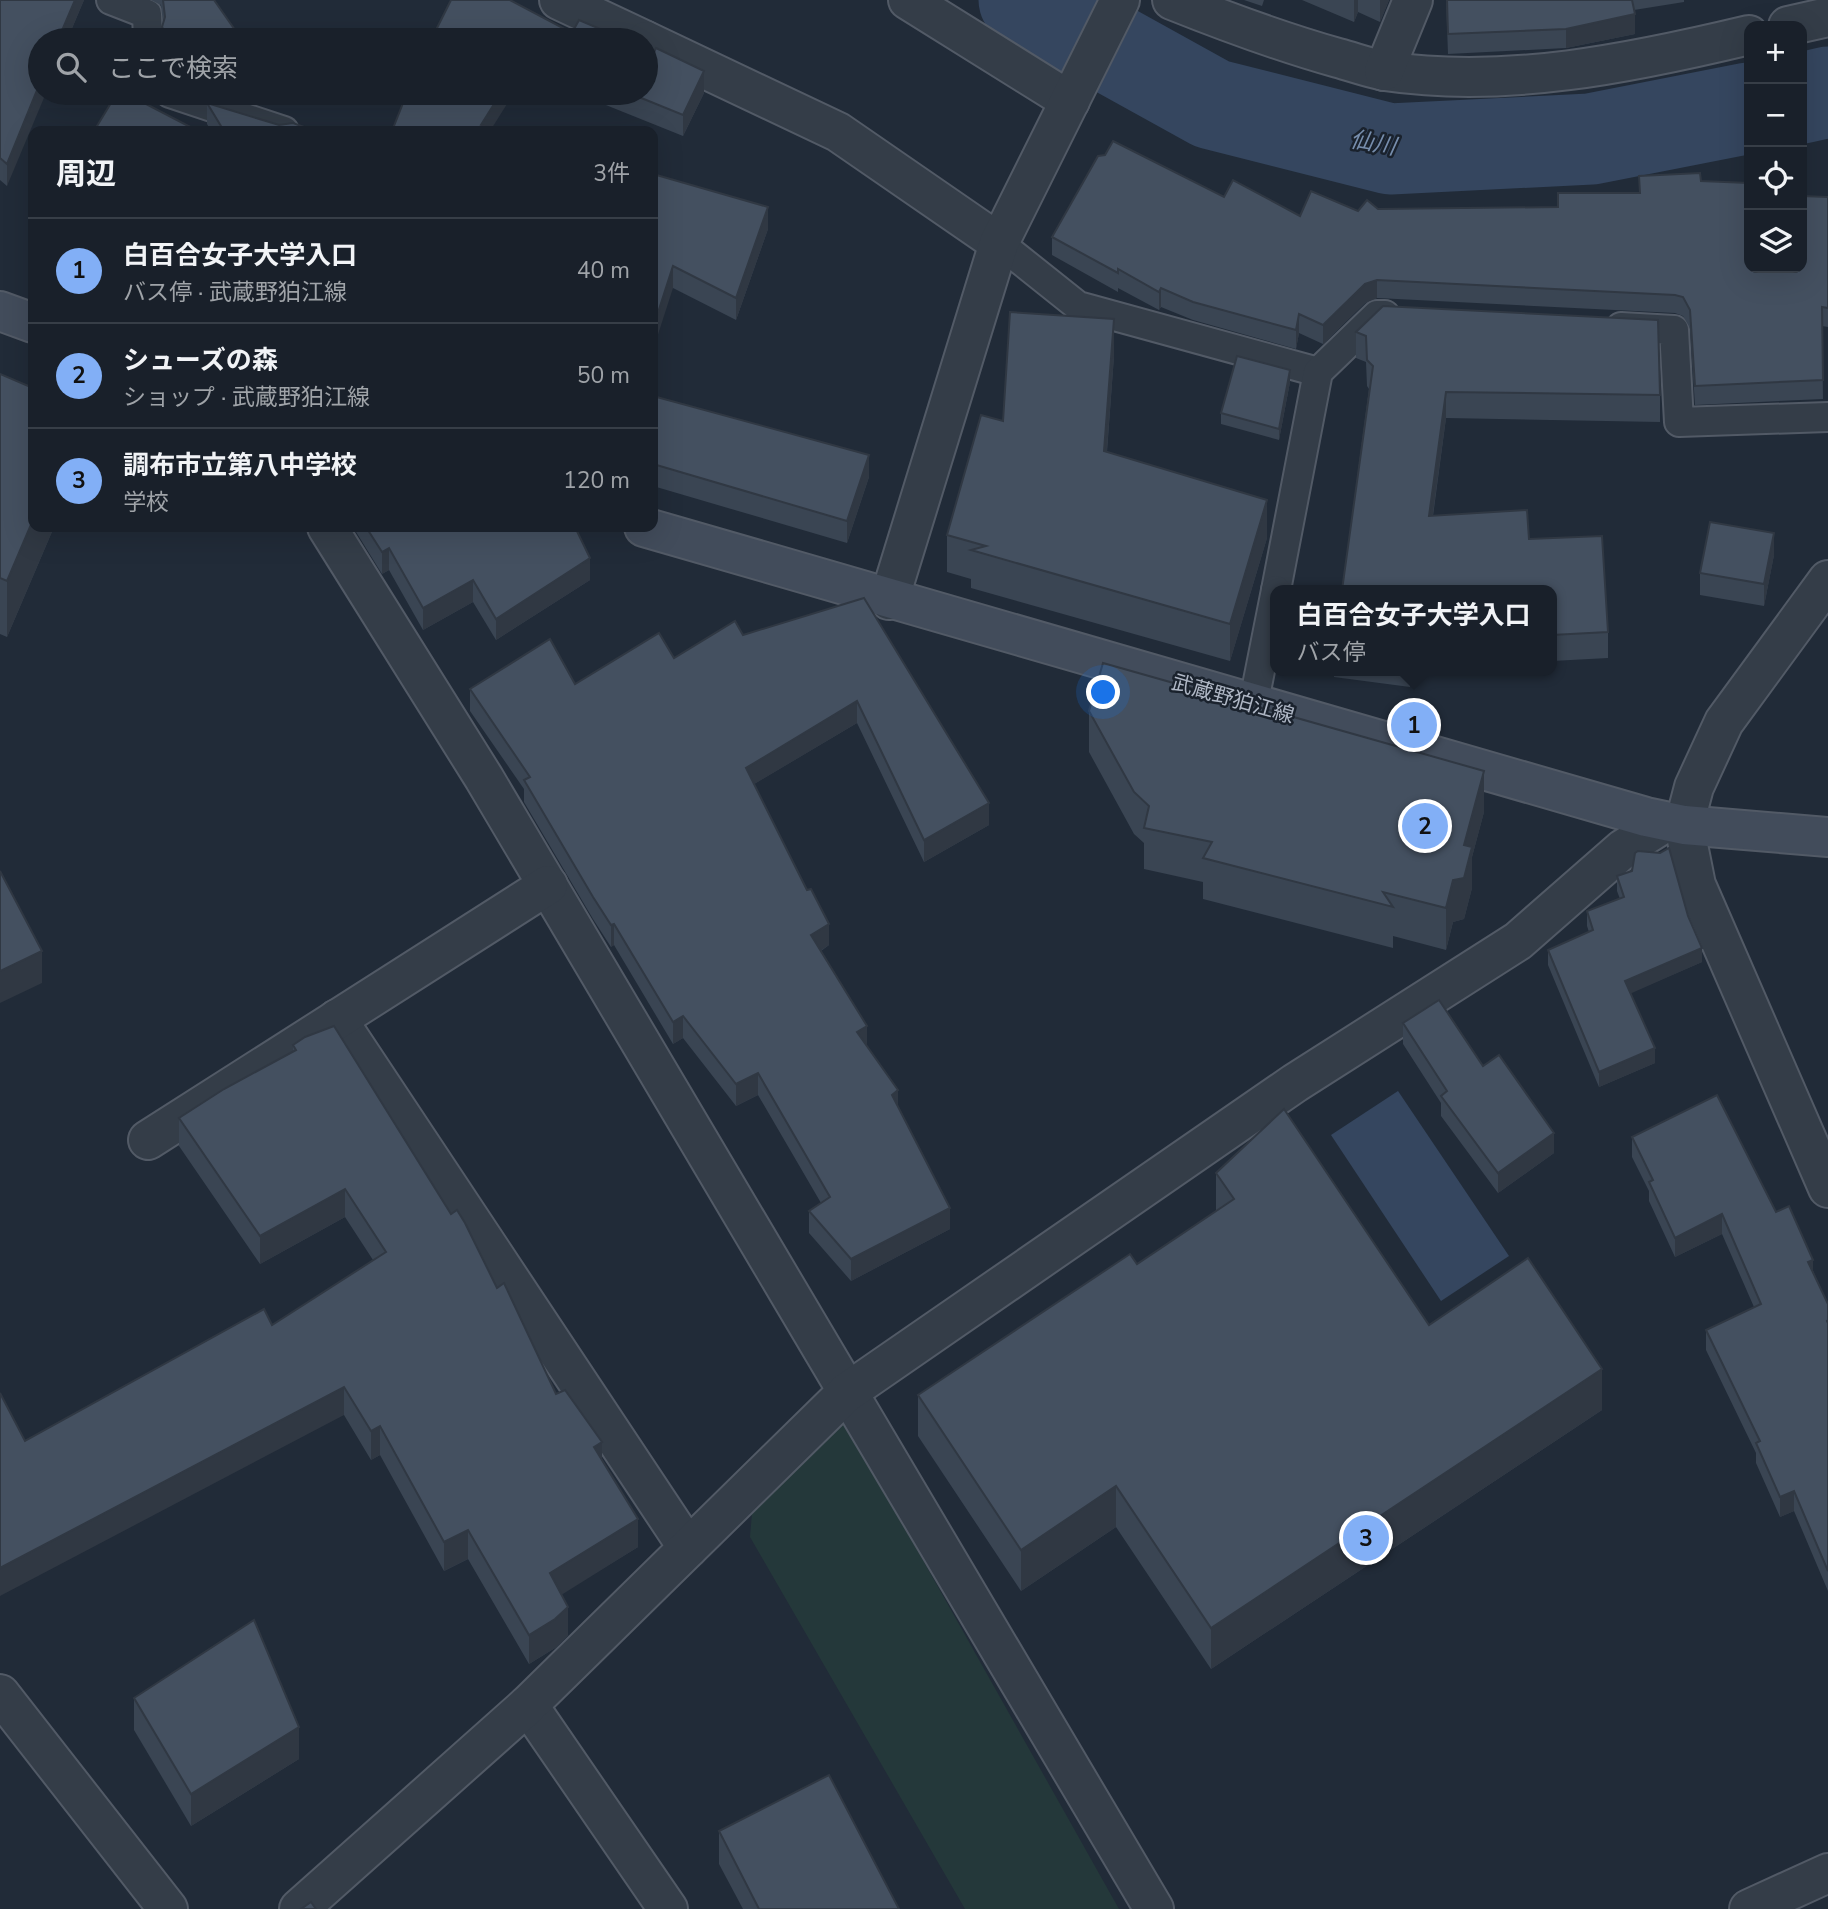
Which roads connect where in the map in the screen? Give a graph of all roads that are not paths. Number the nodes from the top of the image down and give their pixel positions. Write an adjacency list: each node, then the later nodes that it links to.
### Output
1 (111, 0): 9 (lane)
2 (559, 0): 10 (street)
3 (908, 0): 14 (street)
4 (1172, 0): 13 (street)
5 (1413, 0): 13 (street)
6 (1119, 1): 14 (street)
7 (1828, 17): 8 (street)
8 (1807, 22)
9 (148, 28)
10 (618, 28)
11 (1744, 36): 13 (street)
12 (658, 47): 17 (street)
13 (1384, 71)
14 (1070, 101): 17 (street)
15 (206, 105): 16 (lane)
16 (269, 126)
17 (999, 243): 22 (lane); 28 (street)
18 (0, 311): 20 (main road)
19 (1418, 317): 22 (lane)
20 (28, 321)
21 (1593, 326): 23 (lane)
22 (1318, 372): 27 (lane)
23 (1828, 416)
24 (658, 531): 28 (main road, 武蔵野狛江線)
25 (330, 532): 33 (street)
26 (1828, 580): 31 (street)
27 (1277, 585)
28 (889, 600): 30 (main road, 武蔵野狛江線)
29 (1270, 620): 30 (lane)
30 (1253, 705): 31 (main road, 武蔵野狛江線)
31 (1675, 823): 32 (main road, 武蔵野狛江線); 36 (street); 37 (street)
32 (1828, 837)
33 (548, 885): 34 (street); 37 (street)
34 (337, 1019): 35 (street); 38 (street)
35 (148, 1140)
36 (1828, 1188)
37 (846, 1393): 38 (street); 45 (street)
38 (688, 1548): 40 (street)
39 (0, 1694): 43 (street)
40 (528, 1705): 42 (street); 44 (street)
41 (1828, 1873): 46 (street)
42 (319, 1903)
43 (168, 1909)
44 (668, 1909)
45 (1154, 1909)
46 (1749, 1909)

